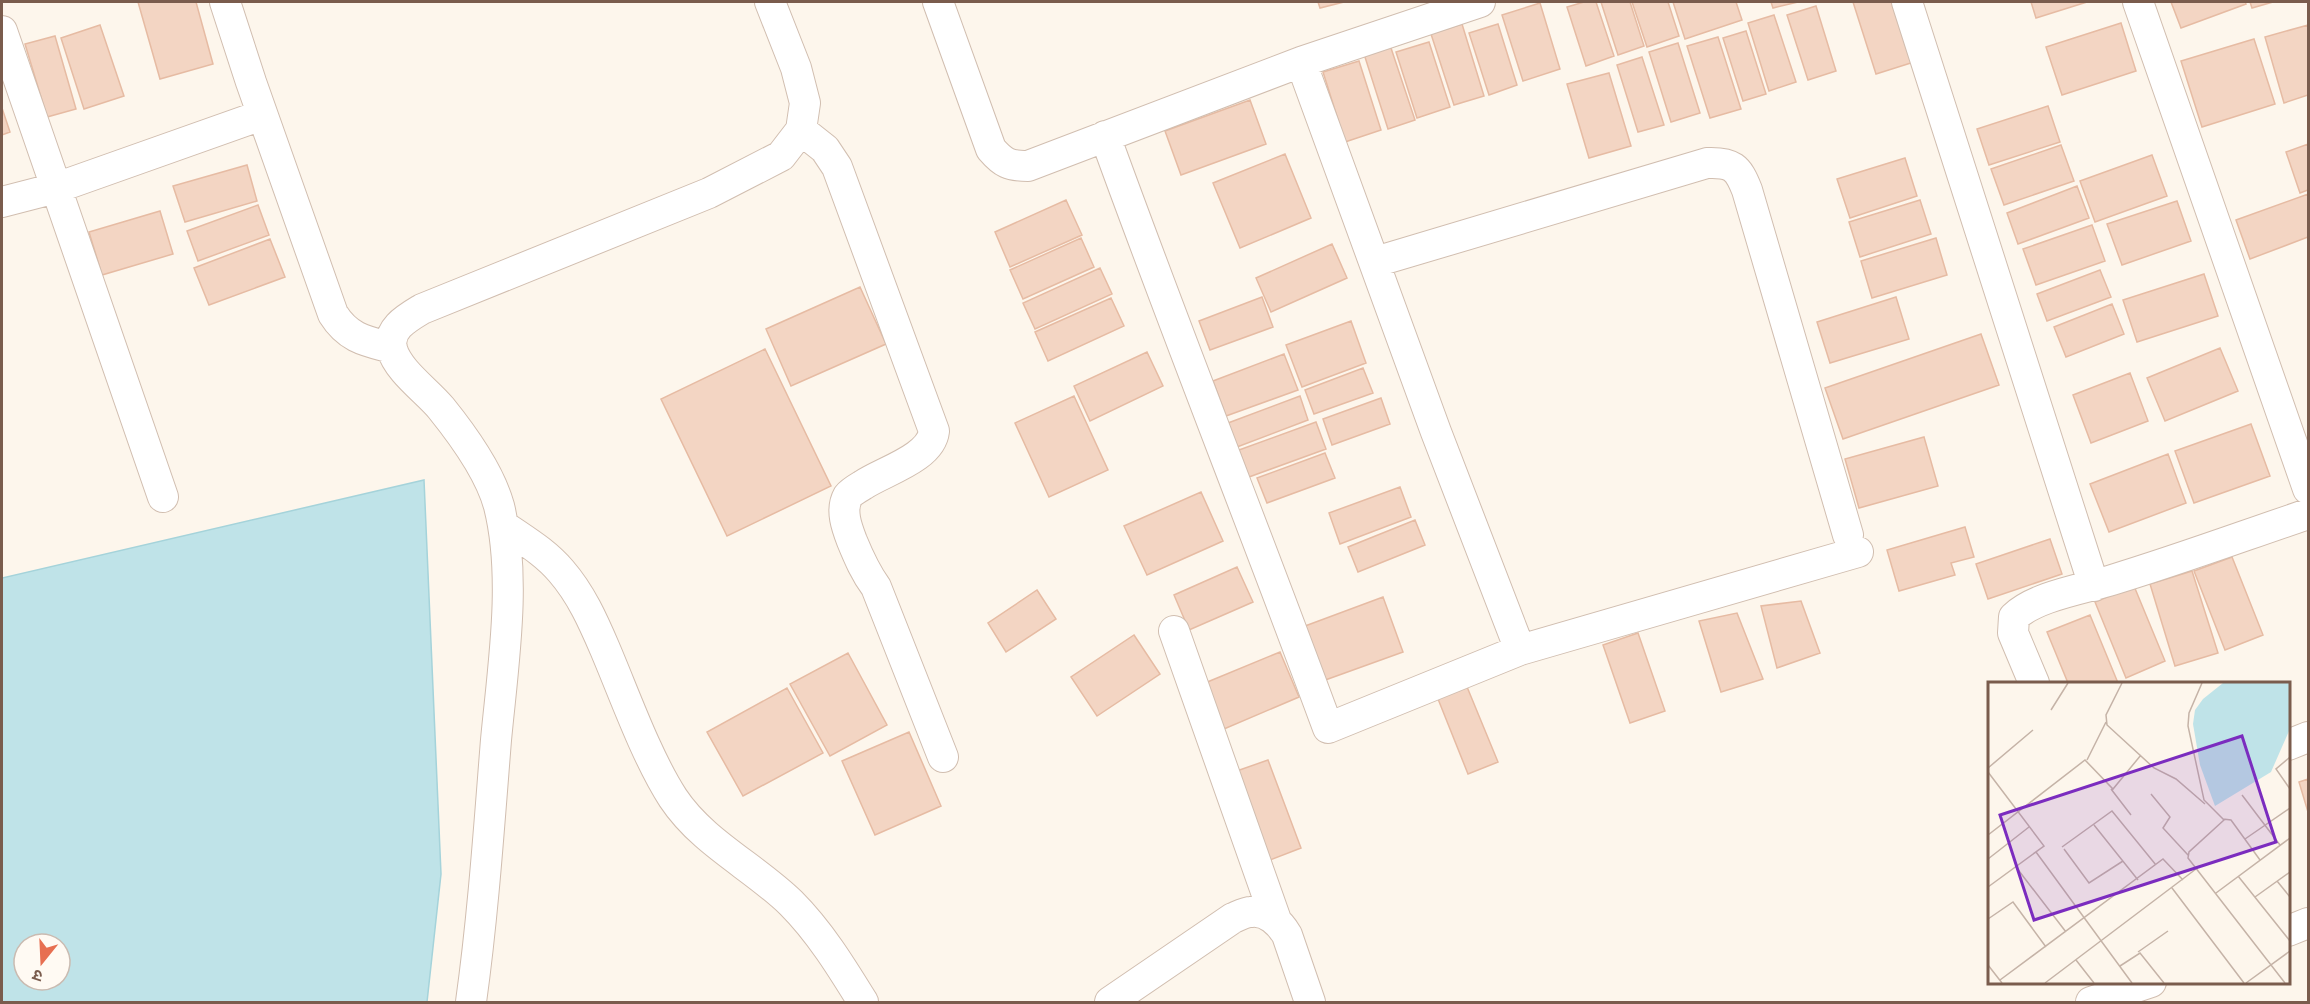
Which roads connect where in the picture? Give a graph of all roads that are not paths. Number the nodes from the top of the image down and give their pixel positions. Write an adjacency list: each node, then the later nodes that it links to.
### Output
1 (225, 2): 9 (street)
2 (770, 2): 10 (street)
3 (938, 2): 11 (street)
4 (1480, 2): 8 (street)
5 (1907, 2): 20 (street)
6 (2138, 2): 16 (street)
7 (2, 30): 12 (street)
8 (1301, 62): 11 (street); 14 (street)
9 (262, 115): 12 (street); 15 (street)
10 (801, 130): 15 (street); 26 (street)
11 (1105, 136): 22 (street)
12 (57, 188): 13 (street); 17 (street)
13 (2, 202)
14 (1375, 262): 22 (street); 22 (street)
15 (392, 348): 19 (street)
16 (2308, 489)
17 (164, 497)
18 (2308, 514): 20 (street)
19 (504, 526): 31 (street); 32 (street)
20 (2094, 586): 23 (street)
21 (1174, 631): 27 (street)
22 (1520, 650)
23 (2034, 682)
24 (2308, 737): 25 (street)
25 (2289, 745)
26 (943, 757)
27 (1276, 920): 33 (street); 34 (street)
28 (2308, 923): 29 (street)
29 (2289, 931)
30 (2145, 988): 35 (street)
31 (471, 1002)
32 (863, 1002)
33 (1110, 1002)
34 (1310, 1002)
35 (2091, 1002)

